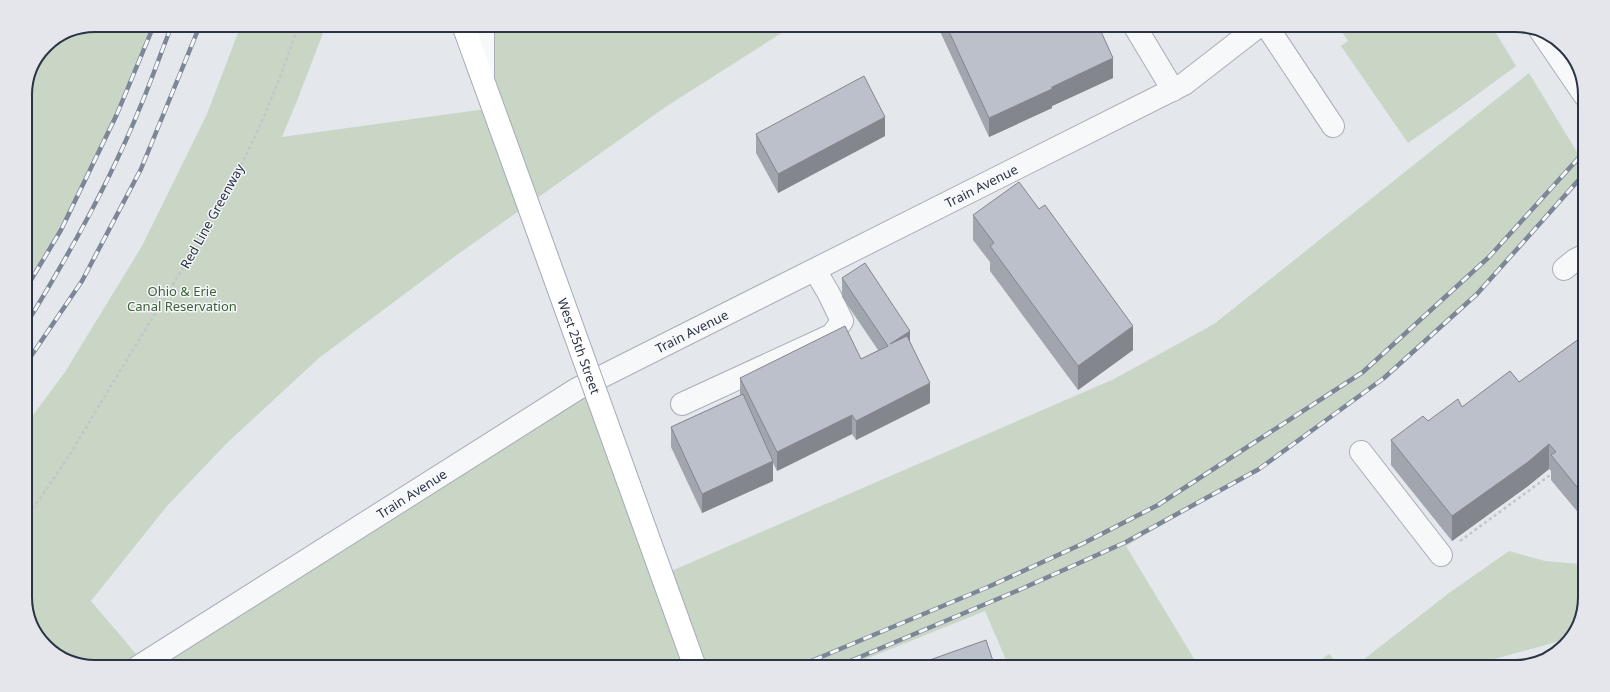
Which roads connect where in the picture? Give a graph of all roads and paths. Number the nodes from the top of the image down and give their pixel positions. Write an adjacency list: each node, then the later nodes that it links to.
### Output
1 (296, 32): 18 (path, Red Line Greenway)
2 (466, 32): 8 (main road, West 25th Street)
3 (483, 32): 8 (street)
4 (1138, 32): 10 (street)
5 (1251, 32): 10 (street, Train Avenue)
6 (1271, 32): 11 (street)
7 (1547, 40): 9 (street)
8 (483, 77): 21 (main road, West 25th Street, bridge)
9 (1577, 85)
10 (1173, 90): 14 (street, Train Avenue)
11 (1333, 126)
12 (1578, 258): 13 (street)
13 (1564, 269)
14 (815, 270): 15 (street); 20 (street, Train Avenue)
15 (682, 404)
16 (1361, 452): 19 (street)
17 (1553, 473): 19 (path)
18 (32, 509)
19 (1441, 555)
20 (149, 660)
21 (692, 660)

